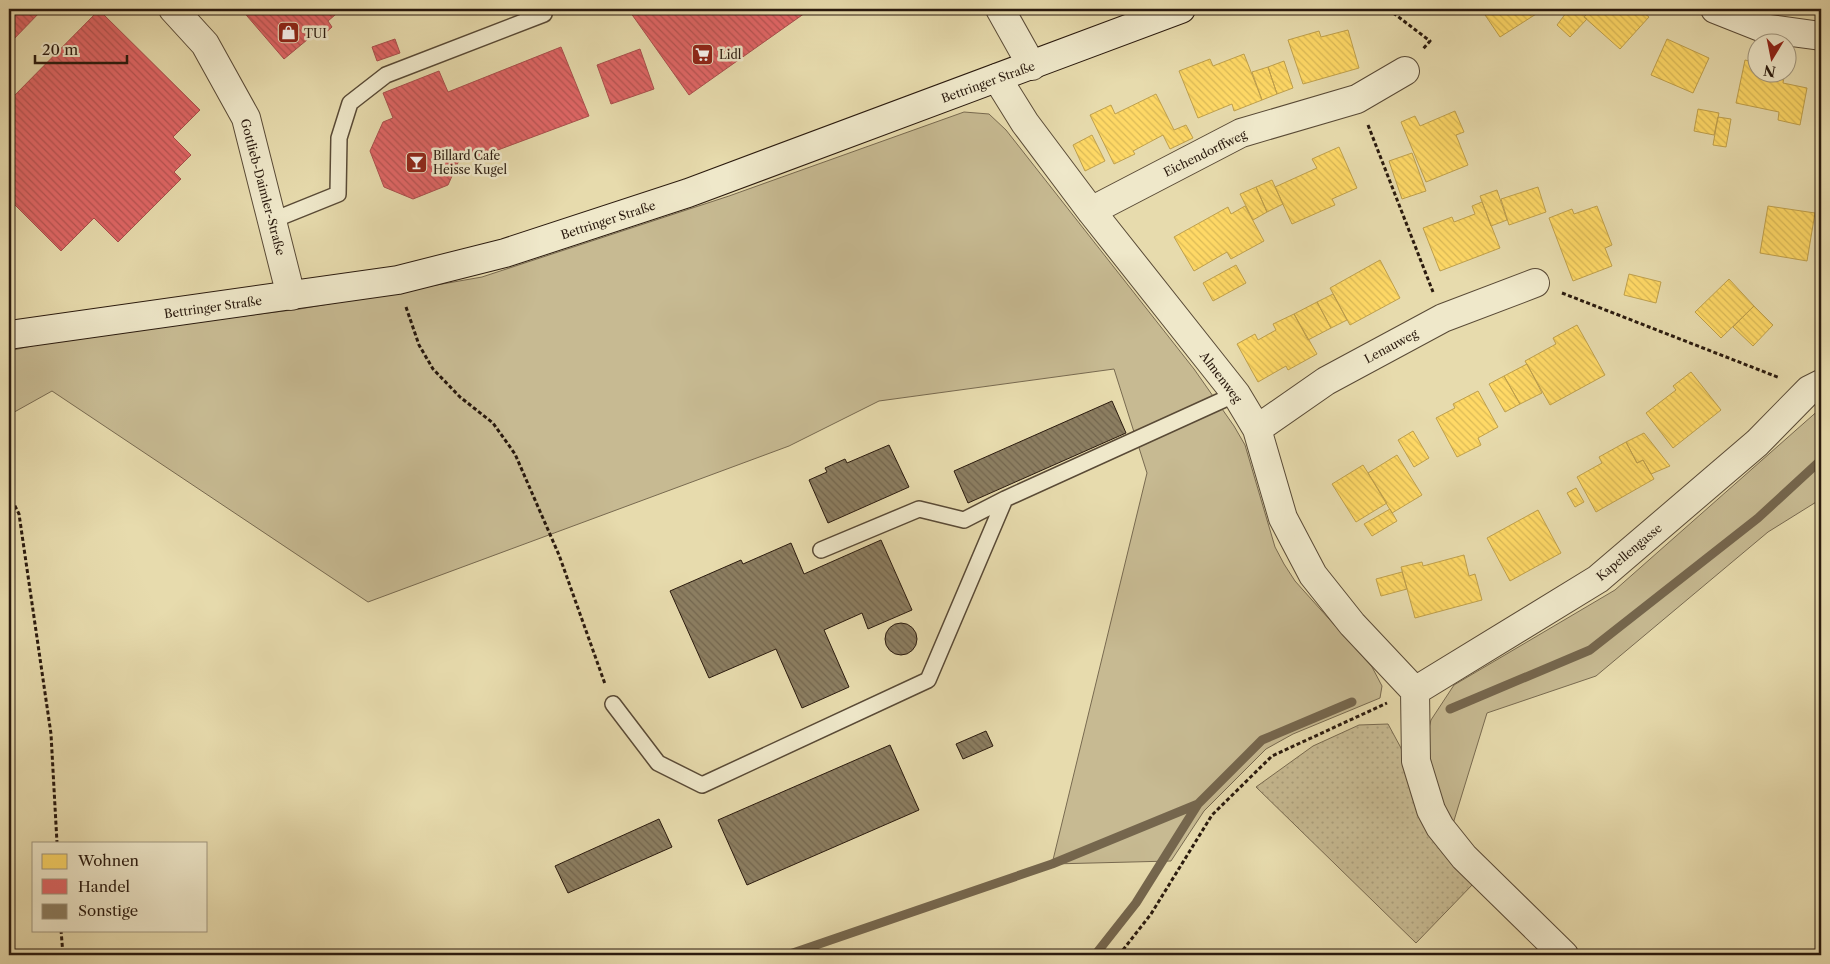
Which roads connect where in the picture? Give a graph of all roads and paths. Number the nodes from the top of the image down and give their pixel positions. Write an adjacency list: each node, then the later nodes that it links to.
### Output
1 (173, 9): 13 (street, Gottlieb-Daimler-Straße)
2 (1000, 9): 8 (street)
3 (1181, 9): 8 (street, Bettringer Straße)
4 (1388, 9): 9 (path)
5 (1715, 9): 7 (street)
6 (544, 14): 13 (lane)
7 (1821, 36)
8 (1032, 66): 10 (street, Bettringer Straße)
9 (1405, 71): 11 (street, Eichendorffweg)
10 (997, 78): 12 (street, Almenweg); 14 (street, Bettringer Straße)
11 (1357, 99): 12 (street, Eichendorffweg); 17 (path)
12 (1091, 211): 20 (street, Almenweg)
13 (271, 221): 16 (street, Gottlieb-Daimler-Straße)
14 (398, 280): 16 (street, Bettringer Straße); 26 (path)
15 (1535, 283): 17 (street, Lenauweg); 19 (path)
16 (291, 296): 18 (street, Bettringer Straße)
17 (1444, 318): 21 (street, Lenauweg)
18 (9, 335)
19 (1815, 387): 25 (street, Kapellengasse)
20 (1236, 394): 21 (street, Almenweg); 23 (lane)
21 (1257, 429): 25 (street, Almenweg)
22 (9, 494): 27 (path)
23 (1005, 499): 24 (lane); 26 (lane)
24 (822, 550)
25 (1414, 691): 30 (path); 31 (street)
26 (613, 704)
27 (57, 842)
28 (61, 932): 29 (path)
29 (63, 955)
30 (1119, 955)
31 (1564, 955)

